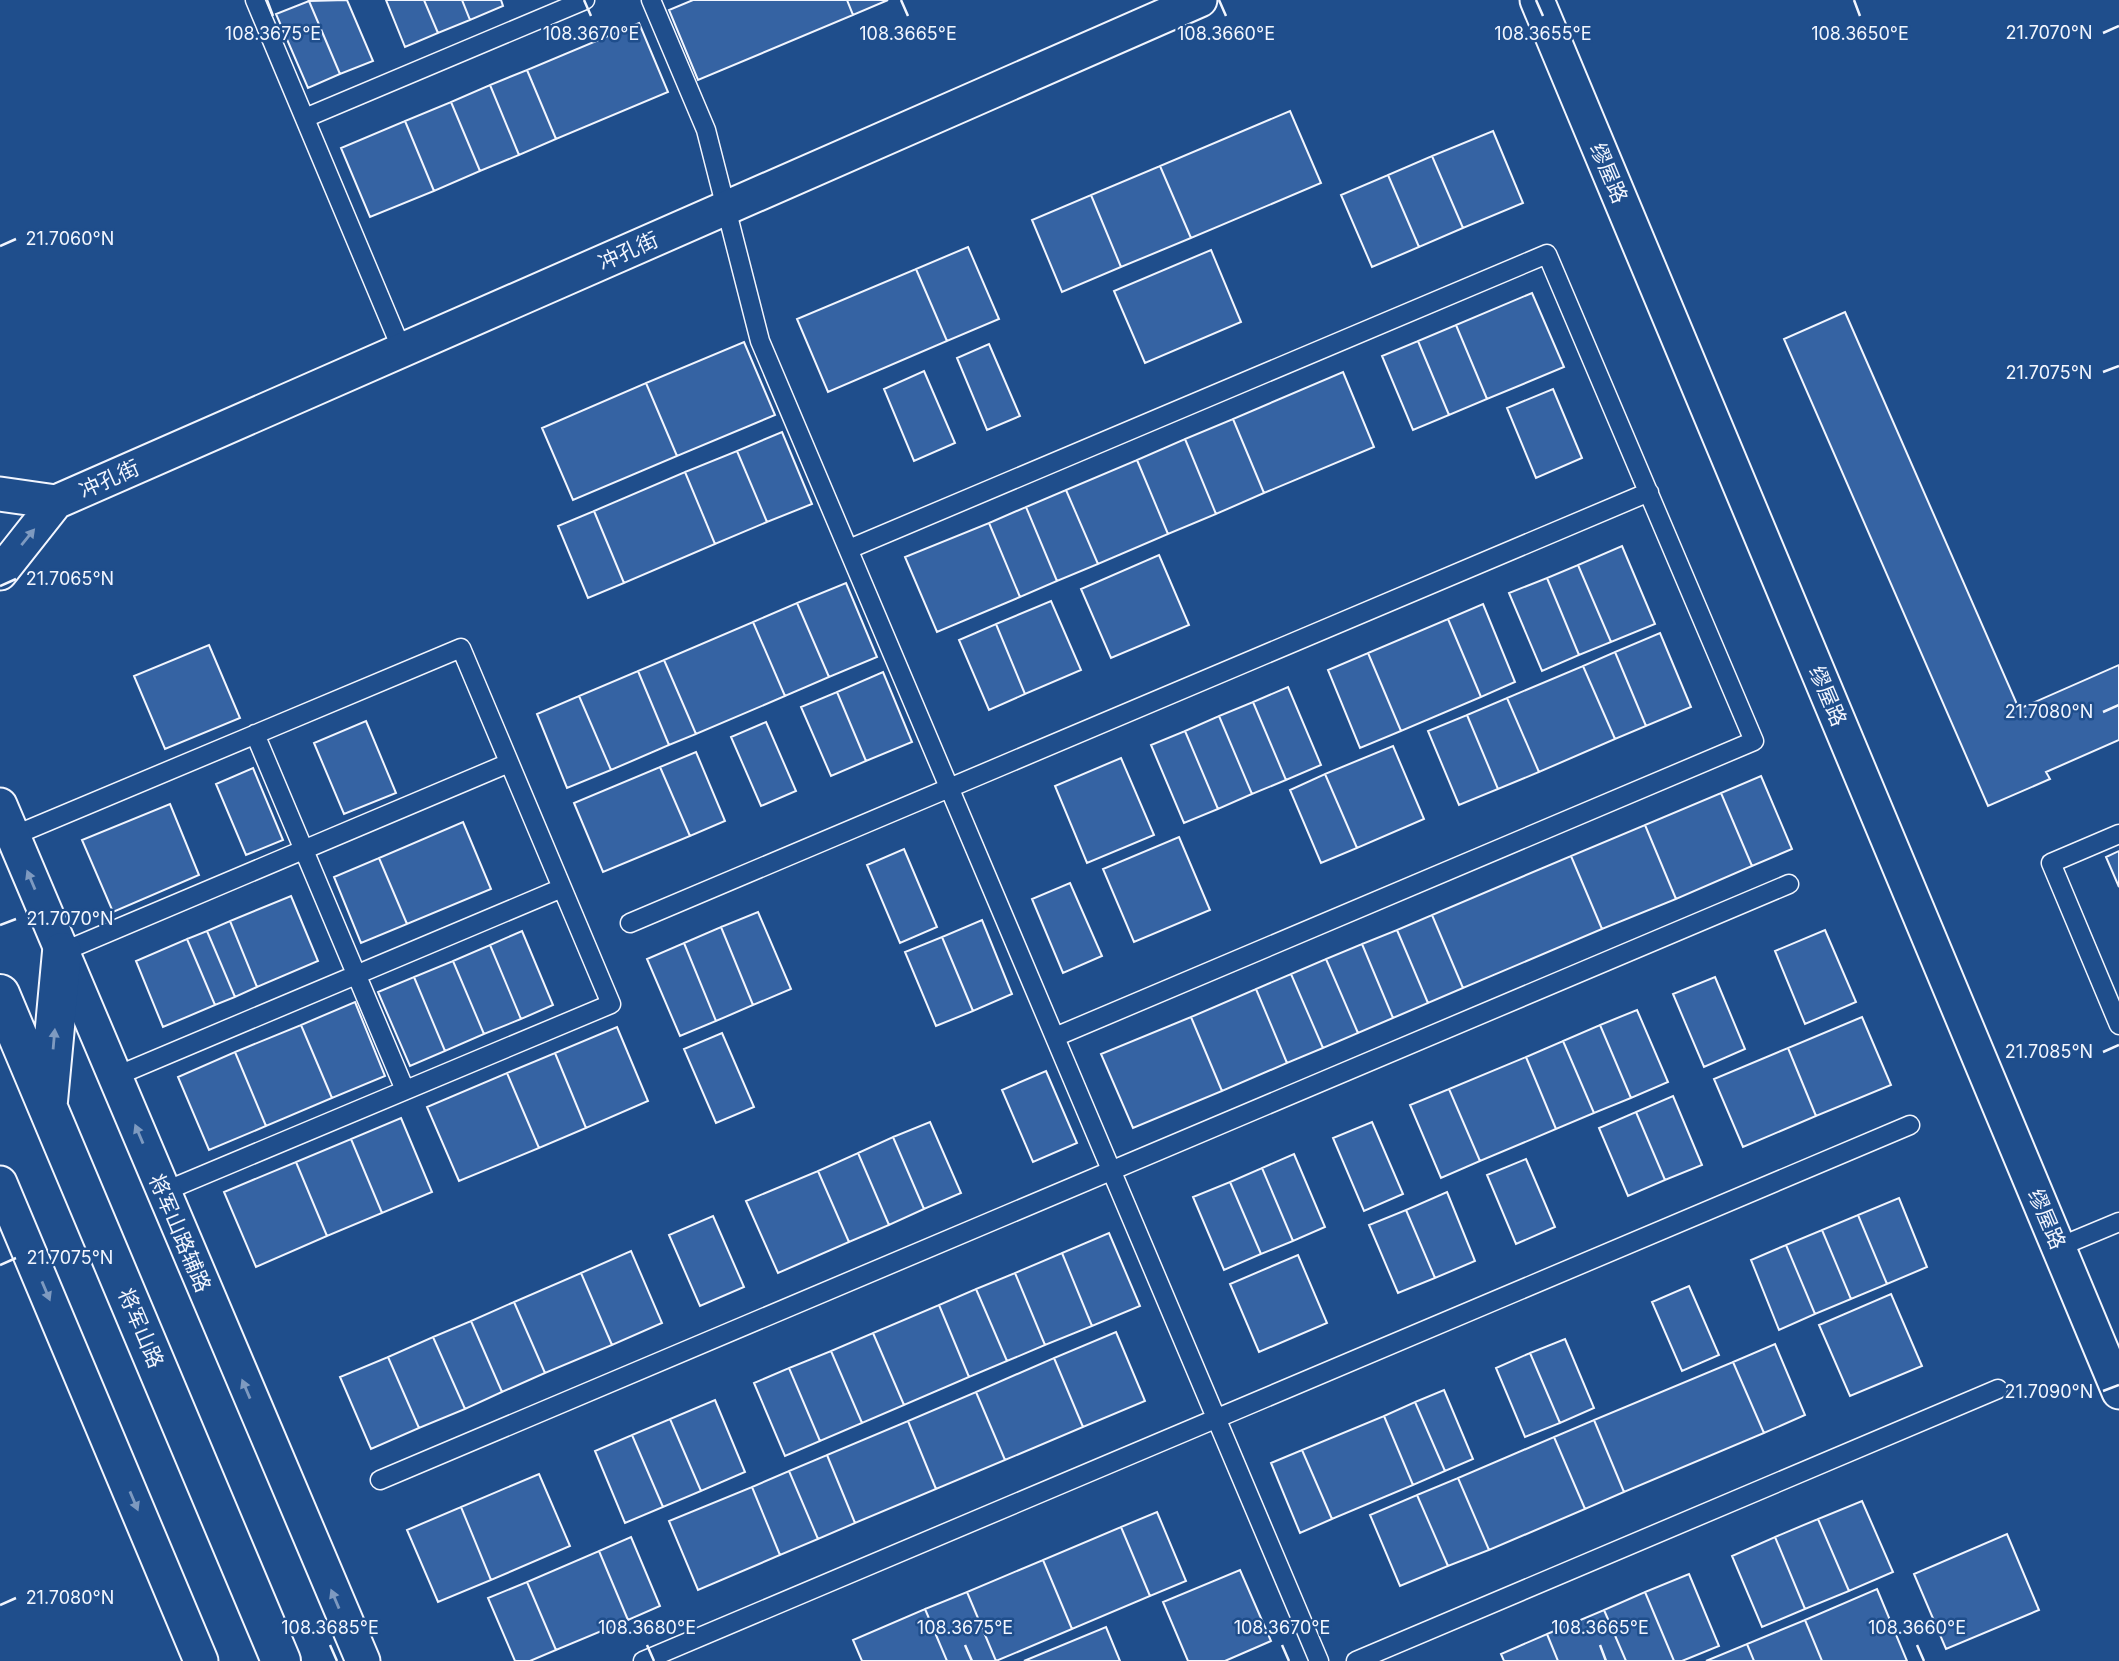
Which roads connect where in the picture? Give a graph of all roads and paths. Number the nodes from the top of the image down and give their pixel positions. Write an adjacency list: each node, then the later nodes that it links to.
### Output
1 (255, 0): 6 (lane)
2 (585, 0): 6 (lane)
3 (651, 0): 7 (lane)
4 (1200, 0): 7 (street, 冲孔街)
5 (1537, 0): 38 (street, 缪屋路)
6 (304, 118): 8 (lane)
7 (726, 208): 8 (street, 冲孔街); 12 (lane)
8 (402, 351): 11 (street, 冲孔街)
9 (1648, 492): 12 (lane); 16 (lane); 28 (lane)
10 (0, 494): 11 (street, 冲孔街)
11 (56, 502): 13 (street, 冲孔街, one-way to 11)
12 (849, 549): 16 (lane)
13 (0, 573)
14 (255, 734): 15 (lane); 19 (lane); 20 (lane)
15 (509, 763): 20 (lane); 22 (lane)
16 (950, 788): 23 (lane); 28 (lane)
17 (0, 805): 19 (street, 将军山路辅路)
18 (2119, 834): 27 (lane)
19 (13, 836): 24 (street, 将军山路辅路, one-way to 19)
20 (303, 850): 24 (lane); 25 (lane)
21 (1789, 884): 34 (lane)
22 (562, 888): 25 (lane); 31 (lane)
23 (630, 923)
24 (62, 951): 30 (street, 将军山路辅路); 32 (street, one-way to 24)
25 (357, 975): 30 (lane); 31 (lane)
26 (0, 994): 32 (street, 将军山路)
27 (2119, 1025)
28 (1055, 1037): 34 (lane)
29 (0, 1071): 32 (street)
30 (114, 1077): 36 (street, 将军山路辅路, one-way to 30)
31 (405, 1090): 36 (lane)
32 (48, 1107): 44 (street, 将军山路)
33 (1910, 1125): 41 (lane)
34 (1111, 1171): 41 (lane); 42 (lane)
35 (0, 1183): 43 (street, one-way to 43)
36 (163, 1192): 45 (street, 将军山路辅路, one-way to 36)
37 (2119, 1222): 38 (lane)
38 (2059, 1247): 40 (street, 缪屋路)
39 (1998, 1389): 48 (lane)
40 (2119, 1392)
41 (1217, 1419): 46 (lane); 47 (lane)
42 (380, 1480)
43 (201, 1661)
44 (281, 1661)
45 (363, 1661)
46 (643, 1661)
47 (1319, 1661)
48 (1356, 1661)

